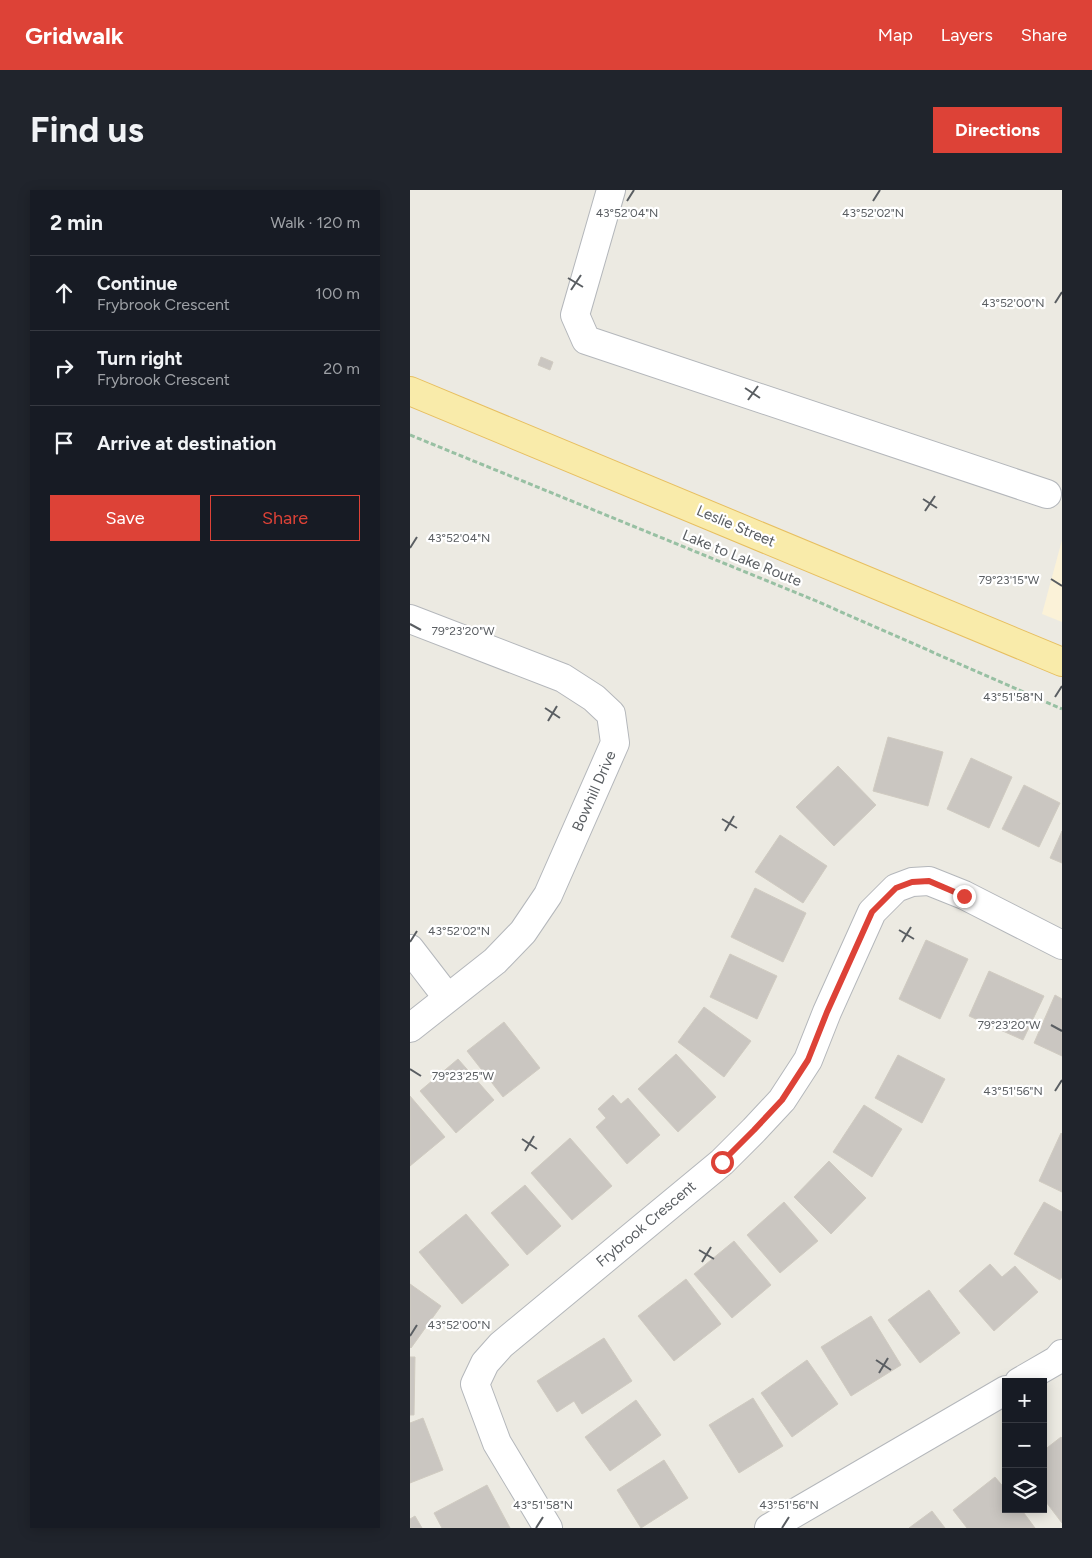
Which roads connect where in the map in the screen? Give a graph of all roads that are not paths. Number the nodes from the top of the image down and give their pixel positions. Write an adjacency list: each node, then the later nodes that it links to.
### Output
1 (611, 190): 3 (street)
2 (410, 390): 5 (main road, Leslie Street)
3 (1047, 494)
4 (410, 618): 8 (street, Bowhill Drive)
5 (1062, 662)
6 (1062, 944): 13 (street, Frybrook Crescent)
7 (410, 949): 8 (street)
8 (447, 997): 9 (street, Bowhill Drive)
9 (410, 1028)
10 (1062, 1354): 11 (street)
11 (1026, 1378)
12 (1002, 1392): 14 (street)
13 (548, 1528)
14 (769, 1528)

